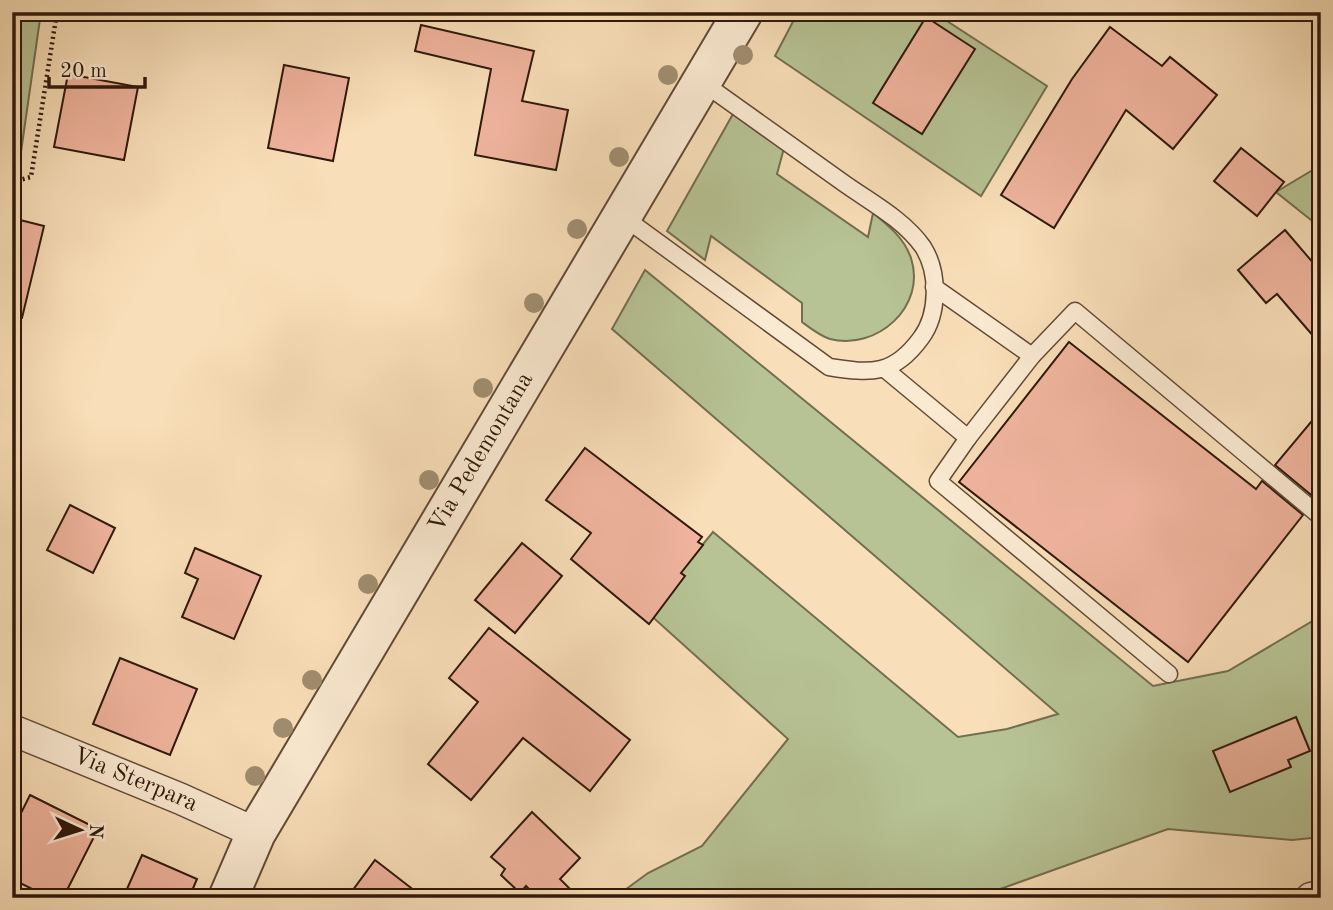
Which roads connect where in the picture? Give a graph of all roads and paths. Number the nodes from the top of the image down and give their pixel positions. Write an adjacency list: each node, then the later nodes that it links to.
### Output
1 (57, 12): 4 (path)
2 (743, 12): 3 (street, Via Pedemontana)
3 (702, 82): 5 (street, Via Pedemontana); 6 (lane)
4 (12, 182)
5 (620, 215): 8 (lane); 13 (street, Via Pedemontana)
6 (934, 287): 7 (lane); 8 (lane)
7 (1032, 356): 9 (lane); 10 (lane)
8 (886, 370): 9 (lane)
9 (968, 438): 11 (lane)
10 (1321, 517)
11 (1169, 674)
12 (12, 730): 13 (street, Via Sterpara)
13 (256, 833): 15 (street, Via Pedemontana)
14 (1321, 896): 16 (street)
15 (228, 898)
16 (1311, 898)

